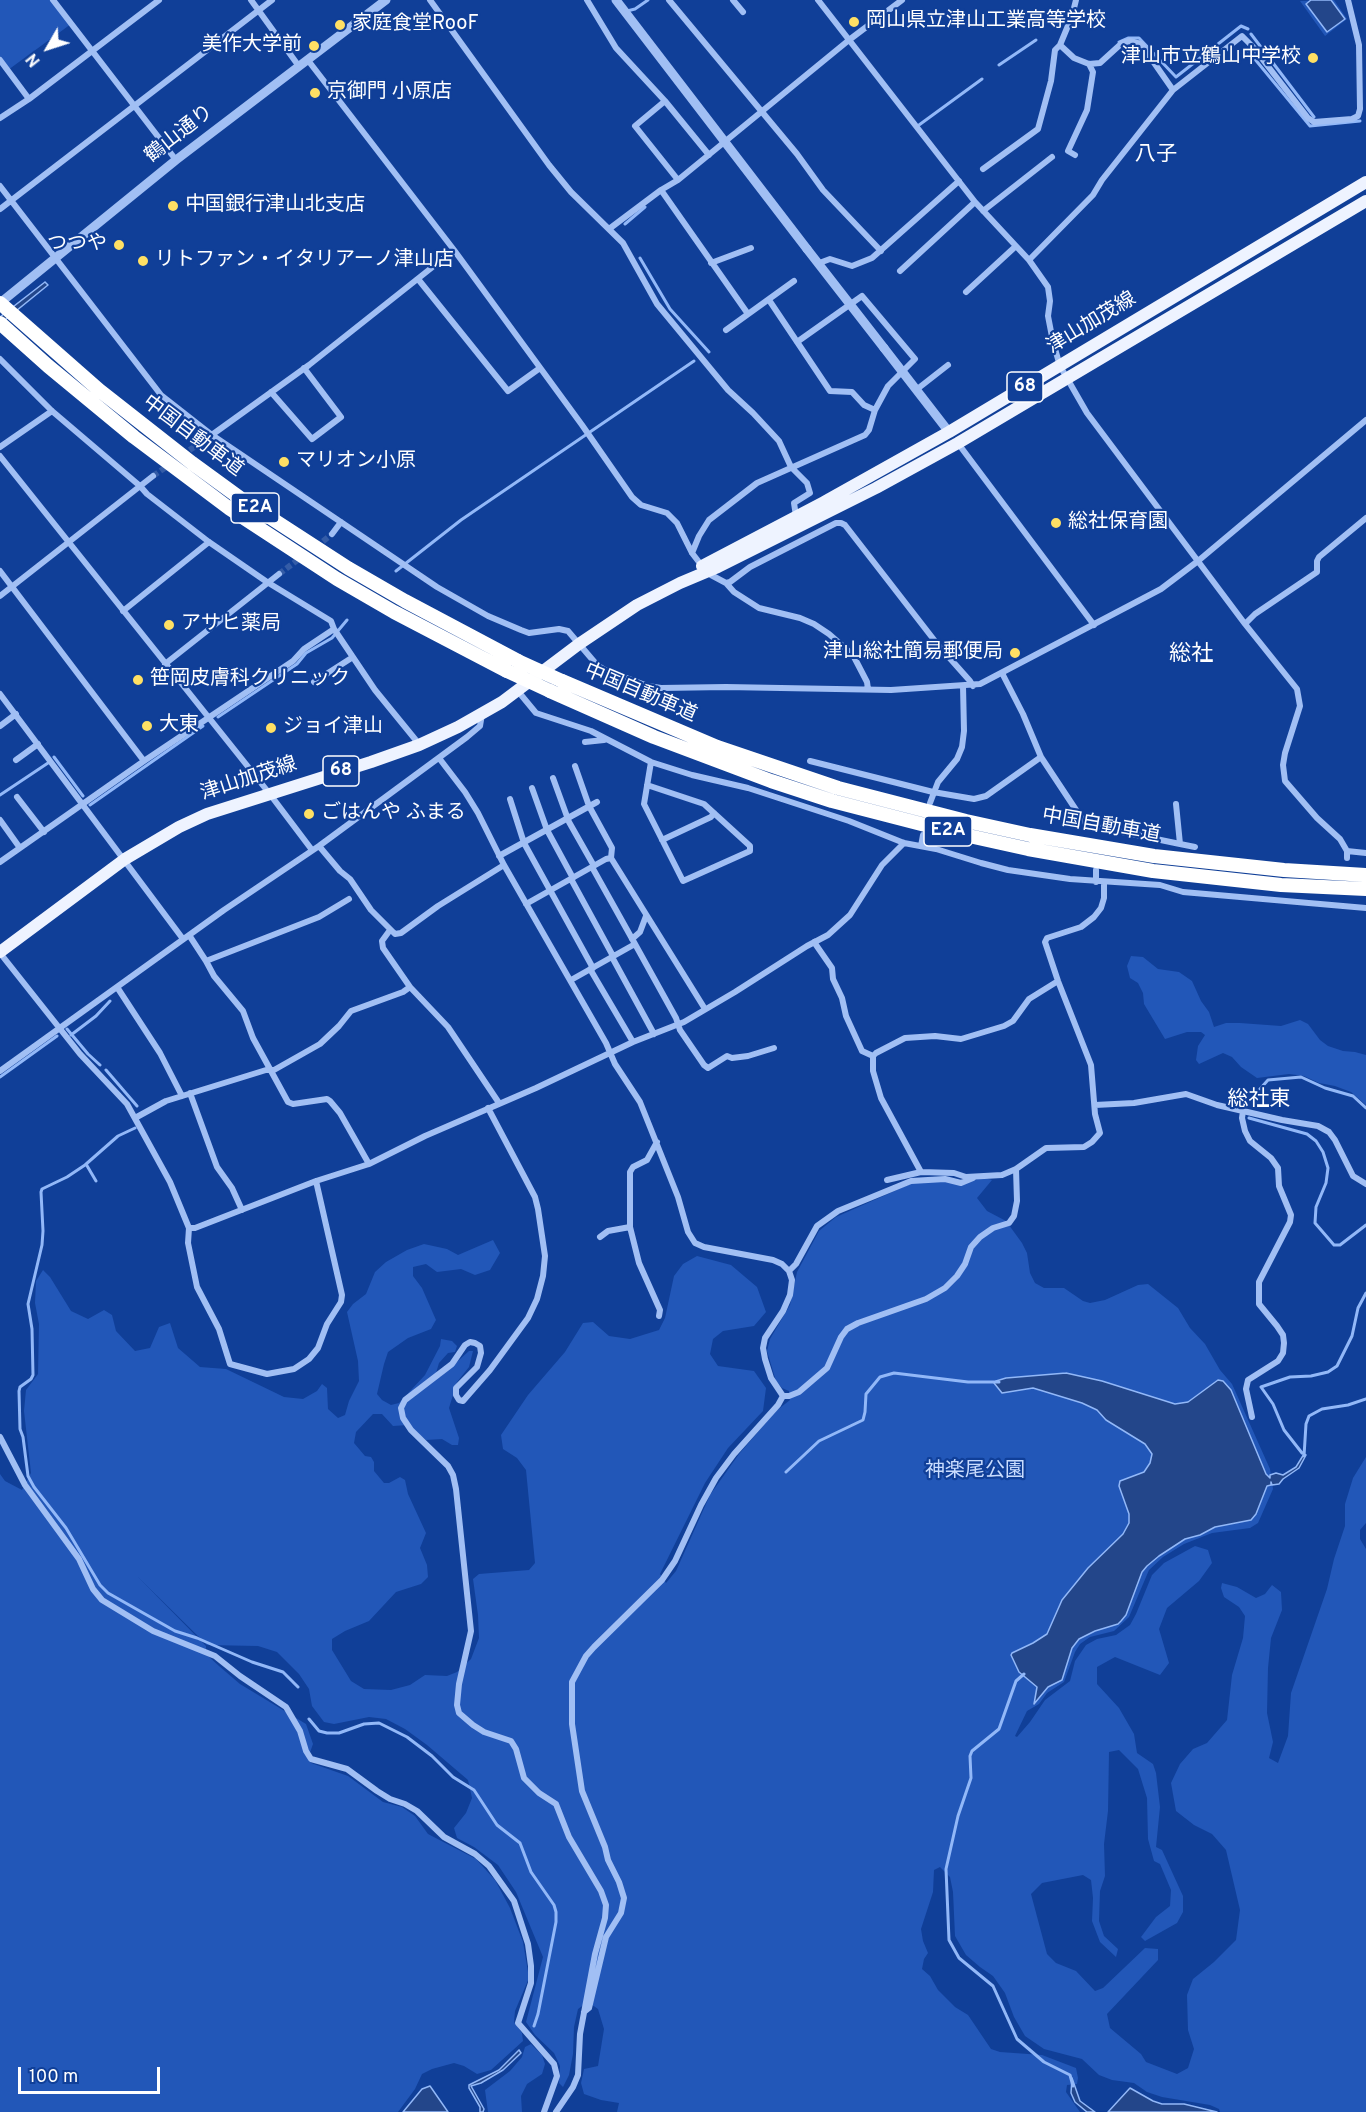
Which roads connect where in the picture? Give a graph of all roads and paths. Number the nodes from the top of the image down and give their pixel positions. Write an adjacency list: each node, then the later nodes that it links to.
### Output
1 (52, 0): 20 (street)
2 (159, 0): 15 (street)
3 (251, 0): 16 (street)
4 (272, 0): 16 (street)
5 (386, 0): 21 (street, 鶴山通り)
6 (430, 0): 47 (street)
7 (587, 0): 27 (street)
8 (616, 0): 31 (street)
9 (669, 0): 29 (street)
10 (734, 0): 17 (street)
11 (818, 0): 18 (street)
12 (902, 0): 18 (street)
13 (1076, 0): 19 (street)
14 (1348, 0): 25 (street)
15 (152, 2): 20 (street)
16 (259, 10): 24 (street); 28 (street)
17 (743, 12)
18 (849, 40): 29 (street); 38 (street)
19 (1060, 45): 23 (street); 36 (street)
20 (92, 50): 26 (street); 28 (street)
21 (307, 58): 24 (street, 鶴山通り); 50 (street)
22 (0, 60): 26 (street)
23 (1089, 64): 25 (street); 32 (street)
24 (298, 65): 35 (street, 鶴山通り)
25 (1173, 90): 53 (street)
26 (29, 99): 30 (street)
27 (665, 101): 33 (street); 37 (street)
28 (134, 105): 35 (street); 42 (street)
29 (762, 112): 31 (street); 51 (street)
30 (0, 118)
31 (724, 143): 33 (street); 71 (street, bridge)
32 (1075, 154)
33 (709, 155): 37 (street)
34 (1052, 157): 46 (street)
35 (176, 160): 52 (street, 鶴山通り)
36 (983, 169)
37 (678, 180): 41 (street)
38 (959, 181): 44 (street); 51 (street)
39 (1366, 183): 68 (main road, 津山加茂線 / 68)
40 (0, 186): 42 (street)
41 (661, 190): 47 (street); 55 (street)
42 (10, 201): 45 (street); 52 (street)
43 (1366, 201): 72 (main road, 津山加茂線 / 68)
44 (975, 202): 46 (street); 56 (street)
45 (0, 209)
46 (983, 211): 48 (street)
47 (609, 229): 84 (street)
48 (1016, 246): 53 (street); 59 (street)
49 (751, 248): 55 (street)
50 (454, 250): 57 (street); 70 (street)
51 (881, 251): 54 (street)
52 (55, 257): 61 (street, 鶴山通り); 79 (street)
53 (1029, 260): 68 (street)
54 (822, 262)
55 (711, 263): 62 (street)
56 (900, 271)
57 (418, 279): 69 (street); 70 (street)
58 (794, 281): 60 (street)
59 (966, 292)
60 (769, 300): 62 (street); 65 (street)
61 (0, 303): 109 (highway, 中国自動車道 / E2A)
62 (748, 314): 64 (street)
63 (3, 326): 109 (highway, 中国自動車道 / E2A)
64 (726, 330)
65 (797, 342): 71 (street); 75 (street)
66 (0, 359): 76 (street)
67 (948, 365): 73 (street)
68 (1060, 366): 72 (street); 78 (main road, 津山加茂線 / 68)
69 (304, 368): 74 (street); 74 (street)
70 (540, 368): 93 (street)
71 (903, 373): 73 (street); 75 (street)
72 (1066, 379): 81 (main road, 津山加茂線 / 68); 94 (street)
73 (916, 390): 78 (street)
74 (271, 392): 79 (street)
75 (874, 410): 84 (street)
76 (52, 411): 82 (street); 86 (street)
77 (1366, 420): 94 (street)
78 (949, 432): 81 (street); 87 (main road, 津山加茂線 / 68)
79 (212, 435): 80 (street); 89 (street)
80 (202, 442)
81 (958, 443): 95 (main road, 津山加茂線 / 68); 104 (street)
82 (0, 447)
83 (0, 456): 92 (street)
84 (791, 467): 87 (street); 93 (street)
85 (153, 476): 86 (street)
86 (140, 486): 91 (street); 92 (street)
87 (796, 516): 95 (main road, 津山加茂線 / 68)
88 (1366, 518): 103 (street)
89 (341, 522): 90 (street); 106 (street)
90 (332, 534)
91 (209, 542): 98 (street); 102 (street)
92 (69, 543): 100 (street); 102 (street)
93 (692, 553): 95 (street)
94 (1198, 561): 103 (street); 104 (street)
95 (704, 569): 99 (street); 106 (main road, 津山加茂線 / 68)
96 (0, 571): 100 (street)
97 (279, 574): 98 (street)
98 (267, 582): 105 (street); 108 (street)
99 (726, 583): 113 (street); 114 (street)
100 (12, 587): 101 (street); 128 (street)
101 (0, 596)
102 (123, 611): 108 (street)
103 (1245, 624): 161 (street)
104 (1094, 625): 110 (street)
105 (334, 629): 107 (street); 119 (street)
106 (579, 644): 114 (street); 115 (main road, 津山加茂線 / 68)
107 (353, 657): 111 (street); 124 (street)
108 (165, 664): 119 (street)
109 (513, 666): 169 (highway, 中国自動車道 / E2A, bridge); 173 (highway, 中国自動車道 / E2A, bridge)
110 (1002, 673): 113 (street); 125 (street)
111 (314, 682)
112 (963, 686): 113 (street); 114 (street); 135 (street)
113 (973, 686)
114 (868, 689)
115 (517, 690): 118 (main road, 津山加茂線 / 68); 121 (street)
116 (0, 694): 117 (street)
117 (15, 714): 120 (street); 123 (street)
118 (482, 714): 124 (main road, 津山加茂線 / 68); 126 (street)
119 (207, 718): 128 (street); 136 (street)
120 (0, 726)
121 (605, 739): 122 (street); 130 (street)
122 (585, 742)
123 (38, 744): 127 (street); 141 (street)
124 (419, 745): 136 (main road, 津山加茂線 / 68)
125 (1041, 757): 135 (street); 147 (street)
126 (440, 758): 156 (street); 162 (street)
127 (16, 760)
128 (144, 761): 141 (street)
129 (810, 761): 135 (street)
130 (651, 762): 133 (street); 154 (street)
131 (575, 766): 143 (street)
132 (553, 778): 145 (street)
133 (648, 785): 144 (street); 152 (street)
134 (532, 788): 148 (street)
135 (933, 792): 140 (street)
136 (269, 794): 160 (street); 164 (main road, 津山加茂線 / 68)
137 (17, 796): 149 (street)
138 (510, 800): 153 (street)
139 (597, 802): 143 (street)
140 (930, 803)
141 (84, 804): 149 (street); 164 (street)
142 (1176, 804): 155 (street)
143 (589, 806): 145 (street); 163 (street)
144 (714, 813): 152 (street); 152 (street)
145 (568, 818): 148 (street); 167 (street)
146 (0, 820): 159 (street)
147 (1090, 827): 151 (street); 155 (street)
148 (547, 830): 153 (street); 170 (street)
149 (44, 832): 159 (street)
150 (923, 835): 157 (street)
151 (1092, 836)
152 (662, 840)
153 (524, 843): 162 (street); 174 (street)
154 (904, 843): 157 (street); 184 (street)
155 (1180, 844): 158 (street)
156 (319, 846): 160 (street); 181 (street)
157 (921, 846): 171 (street)
158 (1196, 846)
159 (20, 848): 165 (street)
160 (312, 850): 182 (street)
161 (1366, 853)
162 (499, 856): 166 (street)
163 (611, 858): 167 (street); 180 (street)
164 (125, 859): 182 (street); 185 (main road, 津山加茂線 / 68)
165 (0, 862)
166 (504, 865): 177 (street); 181 (street)
167 (593, 866): 170 (street); 183 (street)
168 (1096, 870): 171 (street)
169 (1366, 875)
170 (572, 878): 174 (street); 186 (street)
171 (1096, 882): 172 (street)
172 (1104, 882): 178 (street); 190 (street)
173 (1366, 889)
174 (550, 891): 177 (street); 188 (street)
175 (1344, 898): 178 (street)
176 (349, 899): 187 (street)
177 (526, 904): 189 (street)
178 (1344, 907): 179 (street)
179 (1366, 908)
180 (646, 916): 183 (street); 193 (street)
181 (390, 930): 192 (street)
182 (186, 937): 187 (street); 191 (street)
183 (633, 942): 186 (street); 194 (street)
184 (814, 942): 193 (street); 200 (street)
185 (0, 952): 195 (street)
186 (613, 957): 188 (street); 196 (street)
187 (206, 961): 202 (street)
188 (592, 969): 189 (street); 197 (street)
189 (571, 980): 199 (street)
190 (1058, 981): 200 (street); 206 (street)
191 (117, 987): 195 (street); 204 (street)
192 (410, 987): 202 (street); 205 (street)
193 (705, 1009): 194 (street)
194 (678, 1024): 196 (street); 198 (street)
195 (60, 1029): 201 (street); 209 (street)
196 (654, 1034): 197 (street)
197 (633, 1042): 199 (street)
198 (774, 1048)
199 (609, 1053): 205 (street); 210 (street)
200 (873, 1056): 213 (street)
201 (0, 1071)
202 (270, 1071): 203 (street); 211 (street)
203 (190, 1094): 204 (street); 218 (street)
204 (182, 1096): 209 (street)
205 (499, 1103): 207 (street)
206 (1095, 1105): 208 (street); 212 (street)
207 (488, 1108): 211 (street); 227 (street)
208 (1243, 1111): 217 (street); 225 (street)
209 (135, 1118): 220 (street)
210 (657, 1142): 219 (street); 222 (street)
211 (369, 1164): 215 (street)
212 (1016, 1169): 214 (street); 224 (street)
213 (921, 1172): 214 (street); 216 (street)
214 (974, 1177): 222 (street)
215 (316, 1180): 218 (street); 220 (street)
216 (887, 1180)
217 (1366, 1184)
218 (242, 1210): 220 (street)
219 (630, 1227): 221 (street); 223 (street)
220 (189, 1228)
221 (600, 1237)
222 (789, 1271): 224 (street)
223 (659, 1316)
224 (783, 1396): 227 (street)
225 (1252, 1417)
226 (0, 1437): 228 (street)
227 (584, 2012): 229 (street)
228 (544, 2112)
229 (556, 2112)

